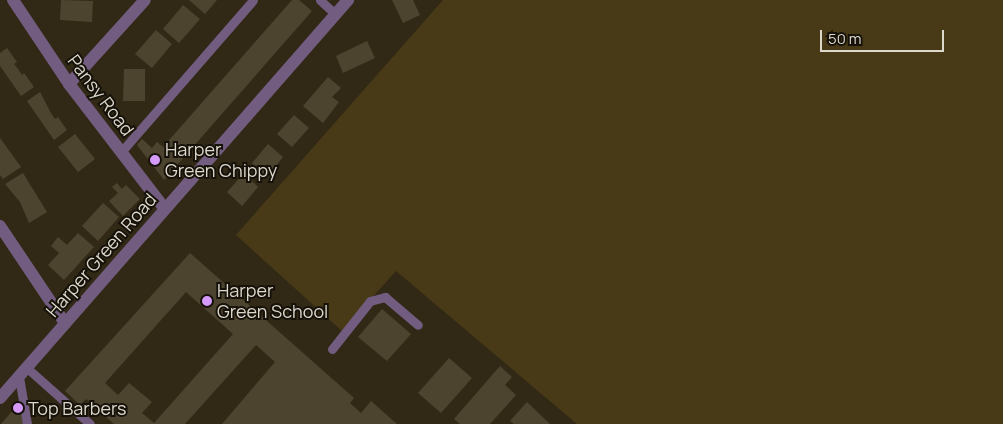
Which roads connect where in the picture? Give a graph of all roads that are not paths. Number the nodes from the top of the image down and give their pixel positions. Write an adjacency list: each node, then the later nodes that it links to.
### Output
1 (13, 0): 7 (street, Pansy Road)
2 (145, 0): 7 (street)
3 (253, 0): 8 (lane)
4 (320, 0): 6 (lane)
5 (348, 0): 6 (street, Harper Green Road)
6 (335, 14): 9 (street, Harper Green Road)
7 (69, 84): 8 (street, Pansy Road)
8 (121, 152): 9 (street, Pansy Road)
9 (164, 208): 11 (street, Harper Green Road)
10 (0, 226): 11 (street)
11 (66, 323): 14 (street, Harper Green Road)
12 (418, 324): 13 (lane)
13 (332, 349)
14 (23, 372): 15 (street, Harper Green Road); 16 (lane); 17 (lane)
15 (0, 398)
16 (27, 424)
17 (90, 424)

